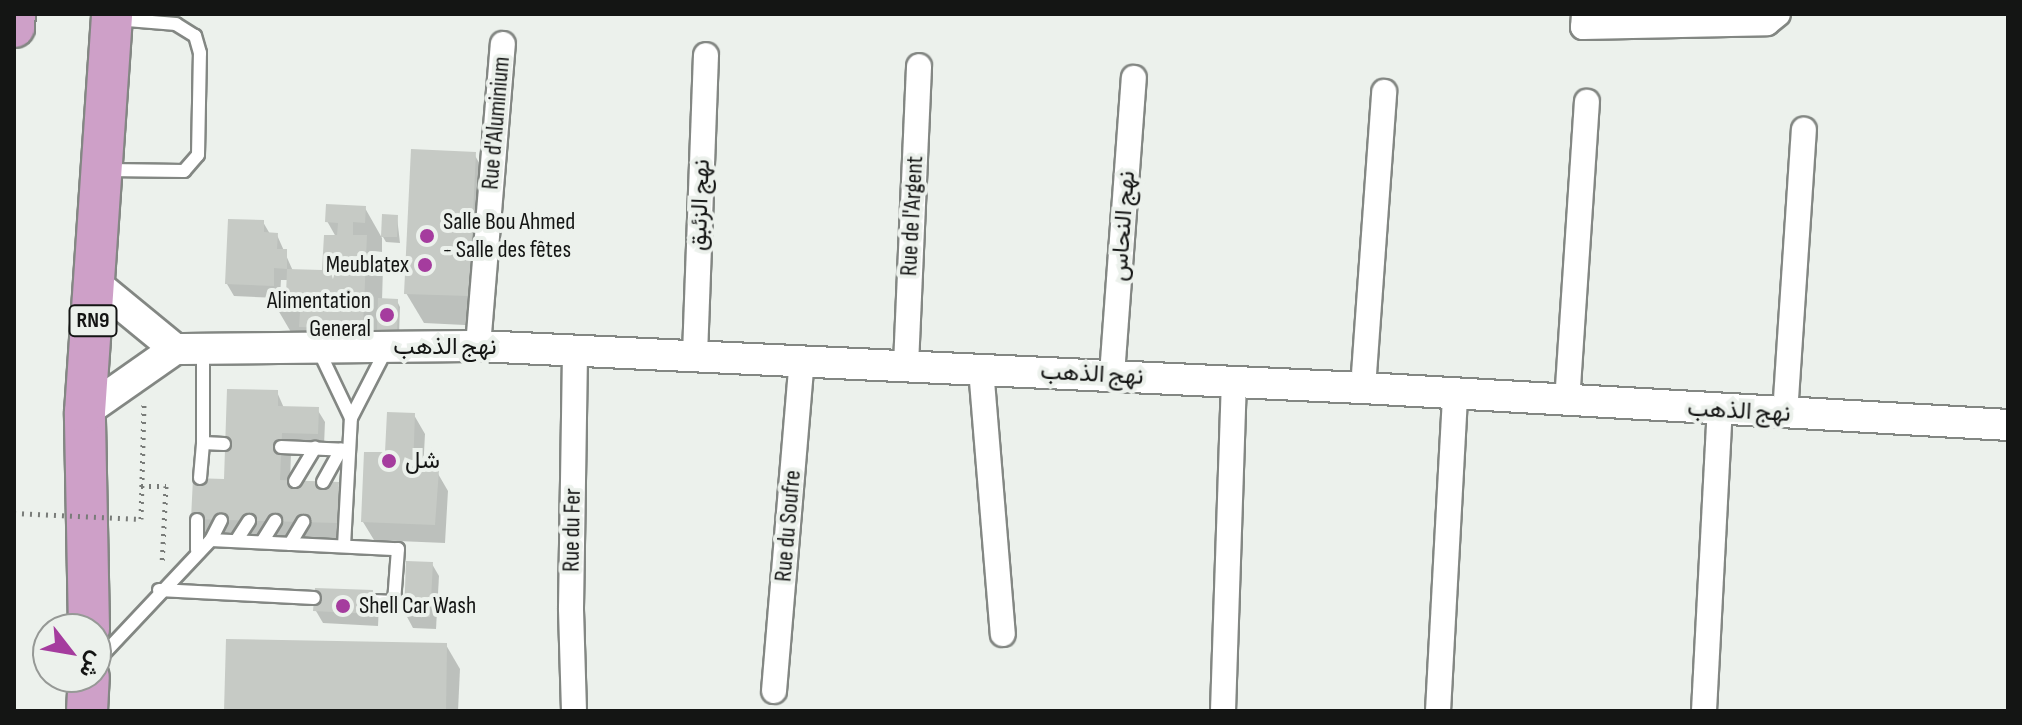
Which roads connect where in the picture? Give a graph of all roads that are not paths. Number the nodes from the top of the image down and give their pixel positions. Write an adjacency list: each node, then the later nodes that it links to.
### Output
1 (15, 14): 5 (highway)
2 (1584, 14): 3 (street)
3 (1778, 14)
4 (112, 16): 13 (highway, RN9); 13 (lane)
5 (14, 27)
6 (503, 44): 15 (street, Rue d'Aluminium)
7 (706, 55): 20 (street, نهج الزئبق)
8 (919, 66): 22 (street, Rue de l'Argent)
9 (1134, 78): 24 (street, نهج النحاس)
10 (1384, 92): 26 (street)
11 (1587, 102): 28 (street)
12 (1804, 130): 31 (street)
13 (103, 170): 14 (highway, RN9)
14 (96, 284): 18 (street); 30 (highway, RN9)
15 (478, 346): 17 (street, نهج الذهب); 19 (street, نهج الذهب)
16 (317, 348): 17 (street, نهج الذهب); 18 (street, نهج الذهب); 32 (lane)
17 (387, 348): 32 (lane)
18 (189, 349): 30 (street); 34 (lane)
19 (575, 349): 20 (street, نهج الذهب); 60 (street, Rue du Fer)
20 (695, 355): 21 (street, نهج الذهب)
21 (802, 361): 22 (street, نهج الذهب); 59 (street, Rue du Soufre)
22 (906, 365): 23 (street, نهج الذهب)
23 (981, 369): 24 (street, نهج الذهب); 57 (street)
24 (1112, 375): 25 (street, نهج الذهب)
25 (1234, 381): 26 (street, نهج الذهب); 61 (street)
26 (1363, 388): 27 (street, نهج الذهب)
27 (1455, 395): 28 (street, نهج الذهب); 62 (street)
28 (1567, 402): 29 (street, نهج الذهب)
29 (1720, 409): 31 (street, نهج الذهب); 63 (street)
30 (85, 412): 56 (highway, RN9)
31 (1785, 414): 33 (street, نهج الذهب)
32 (351, 418): 37 (lane)
33 (2008, 425)
34 (203, 443): 35 (lane); 39 (lane)
35 (224, 444)
36 (315, 448): 37 (lane); 38 (lane); 40 (lane)
37 (345, 450): 41 (lane); 51 (lane)
38 (283, 452)
39 (200, 478)
40 (295, 481)
41 (323, 482)
42 (197, 520): 52 (lane)
43 (221, 520): 47 (lane)
44 (249, 521): 48 (lane)
45 (275, 521): 49 (lane)
46 (303, 522): 50 (lane)
47 (211, 540): 48 (lane); 52 (lane)
48 (236, 541): 49 (lane)
49 (262, 542): 50 (lane)
50 (290, 544): 51 (lane)
51 (344, 546): 55 (lane)
52 (197, 550): 53 (lane)
53 (159, 590): 54 (lane); 58 (lane)
54 (314, 598)
55 (373, 601)
56 (89, 613)
57 (1003, 634)
58 (112, 644)
59 (774, 691)
60 (574, 711)
61 (1223, 711)
62 (1438, 711)
63 (1704, 711)

